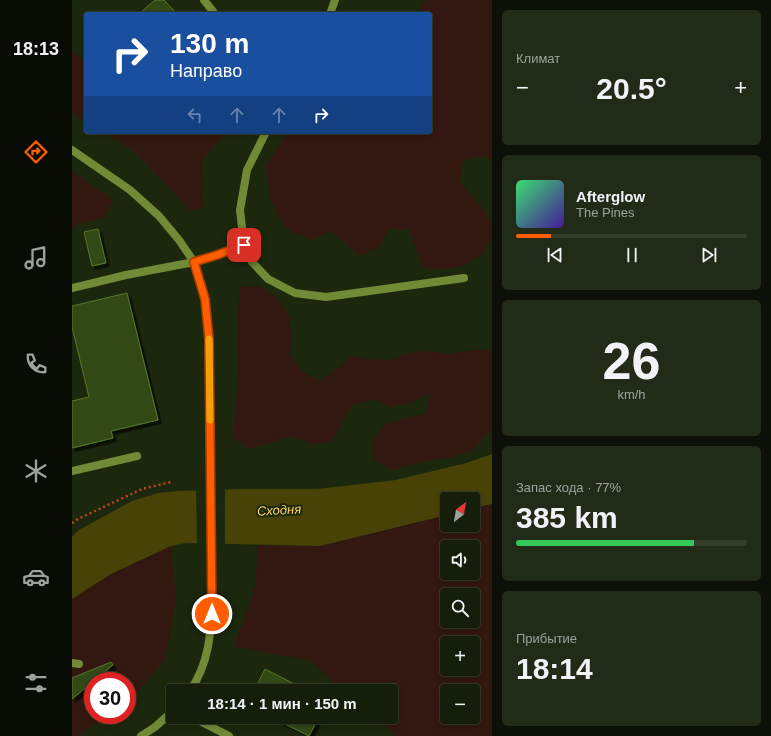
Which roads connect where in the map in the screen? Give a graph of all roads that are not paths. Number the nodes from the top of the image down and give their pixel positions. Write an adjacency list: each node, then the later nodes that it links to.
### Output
1 (204, 0): 3 (street)
2 (335, 0): 4 (street)
3 (213, 12)
4 (331, 12)
5 (265, 134): 7 (street)
6 (72, 150): 8 (street)
7 (244, 245): 8 (street); 9 (street)
8 (194, 262): 10 (street); 13 (street)
9 (464, 278)
10 (72, 288)
11 (137, 456): 12 (street)
12 (72, 471)
13 (194, 684)
14 (166, 717): 16 (street)
15 (205, 724): 17 (street)
16 (141, 736)
17 (228, 736)

